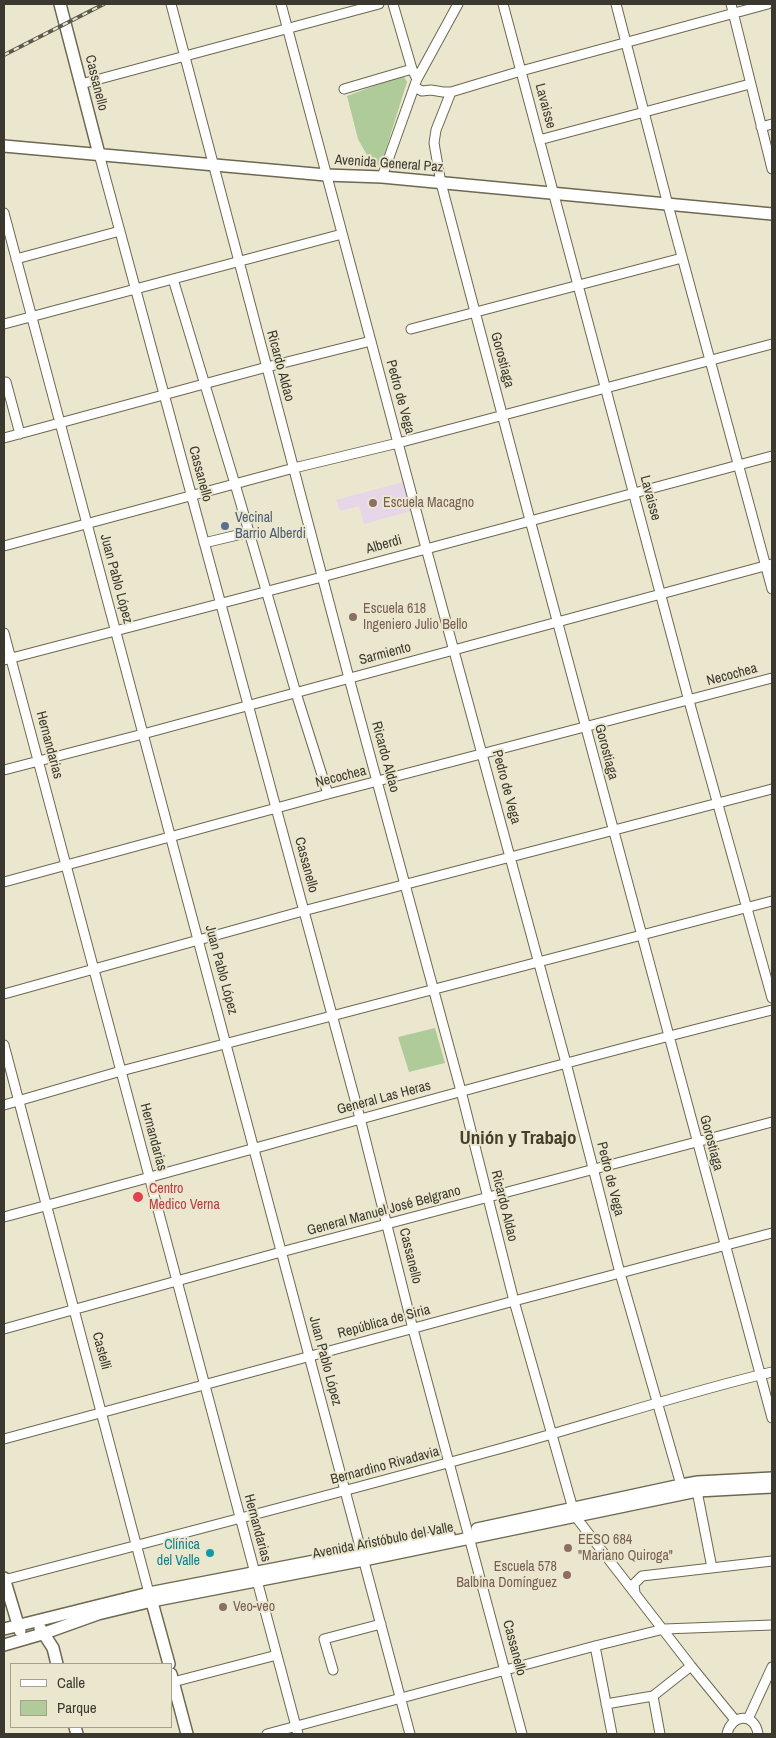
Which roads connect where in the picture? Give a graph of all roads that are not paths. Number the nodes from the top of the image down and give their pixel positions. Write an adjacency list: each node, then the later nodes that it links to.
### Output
1 (60, 4): 17 (main road, Cassanello)
2 (171, 4): 13 (street, Ricardo Aldao)
3 (281, 4): 11 (street, Pedro de Vega)
4 (379, 4): 11 (street)
5 (393, 4): 14 (street)
6 (458, 4): 16 (street)
7 (503, 4): 15 (street, Lavaisse)
8 (616, 4): 12 (street)
9 (768, 4): 10 (street)
10 (733, 8): 12 (street); 18 (street)
11 (288, 29): 13 (street); 29 (street, Pedro de Vega)
12 (627, 42): 15 (street); 21 (street)
13 (184, 55): 17 (street); 27 (street, Ricardo Aldao)
14 (412, 69): 16 (street); 19 (street)
15 (521, 71): 20 (street); 24 (street, Lavaisse)
16 (416, 83): 20 (street); 30 (street)
17 (81, 84): 26 (main road, Cassanello)
18 (750, 84): 21 (street); 23 (street)
19 (344, 89)
20 (451, 92): 31 (street, Gorostiaga)
21 (643, 112): 24 (street); 33 (street)
22 (772, 124): 23 (street)
23 (761, 127): 28 (street)
24 (539, 140): 32 (street, Lavaisse)
25 (4, 146): 26 (main road, Avenida General Paz)
26 (99, 154): 27 (main road, Avenida General Paz); 36 (street, Cassanello)
27 (214, 165): 29 (main road, Avenida General Paz); 40 (street, Ricardo Aldao)
28 (772, 169)
29 (326, 175): 30 (main road, Avenida General Paz); 37 (street, Pedro de Vega)
30 (382, 177): 31 (main road, Avenida General Paz)
31 (441, 183): 32 (main road, Avenida General Paz); 44 (street, Gorostiaga)
32 (554, 194): 33 (main road, Avenida General Paz); 42 (street, Lavaisse)
33 (668, 205): 35 (main road, Avenida General Paz); 38 (street)
34 (4, 213): 39 (street, Juan Pablo López)
35 (772, 214)
36 (120, 231): 39 (street); 43 (street, Cassanello)
37 (342, 234): 40 (street); 48 (street, Pedro de Vega)
38 (682, 258): 42 (street); 50 (street)
39 (16, 259): 45 (street, Juan Pablo López)
40 (239, 261): 41 (street); 51 (street, Ricardo Aldao)
41 (173, 279): 43 (street); 53 (street)
42 (578, 285): 44 (street); 54 (street, Lavaisse)
43 (136, 288): 45 (street); 55 (street, Cassanello)
44 (475, 312): 47 (street); 56 (street, Gorostiaga)
45 (31, 316): 46 (street); 57 (street, Juan Pablo López)
46 (4, 324)
47 (411, 329)
48 (371, 341): 51 (street); 60 (street, Pedro de Vega)
49 (772, 344): 50 (street)
50 (709, 360): 54 (street); 62 (street)
51 (266, 367): 53 (street); 63 (street, Ricardo Aldao)
52 (6, 382): 58 (street)
53 (204, 384): 55 (street); 64 (street)
54 (606, 388): 56 (street); 65 (street, Lavaisse)
55 (163, 395): 57 (street); 66 (street, Cassanello)
56 (502, 416): 60 (street); 67 (street, Gorostiaga)
57 (59, 423): 58 (street); 68 (street, Juan Pablo López)
58 (20, 434): 59 (street)
59 (4, 438)
60 (398, 443): 63 (street); 72 (street, Pedro de Vega)
61 (772, 456): 62 (street, Alberdi)
62 (737, 465): 65 (street, Alberdi); 73 (street)
63 (294, 468): 64 (street); 74 (street, Ricardo Aldao)
64 (235, 484): 66 (street); 69 (street)
65 (634, 492): 67 (street, Alberdi); 77 (street, Lavaisse)
66 (190, 496): 68 (street); 70 (street, Cassanello)
67 (530, 520): 72 (street, Alberdi); 79 (street, Gorostiaga)
68 (86, 523): 71 (street); 80 (street, Juan Pablo López)
69 (250, 532): 70 (street); 76 (street)
70 (204, 543): 78 (street, Cassanello)
71 (4, 546)
72 (426, 548): 74 (street, Alberdi); 82 (street, Pedro de Vega)
73 (769, 565): 75 (street); 77 (street, Sarmiento)
74 (322, 577): 76 (street, Alberdi); 84 (street, Ricardo Aldao)
75 (772, 589)
76 (267, 590): 78 (street, Alberdi); 86 (street)
77 (660, 594): 79 (street, Sarmiento); 87 (street, Lavaisse)
78 (220, 603): 80 (street, Alberdi); 88 (street, Cassanello)
79 (556, 621): 82 (street, Sarmiento); 89 (street, Gorostiaga)
80 (115, 631): 83 (street, Alberdi); 90 (street, Juan Pablo López)
81 (4, 633): 83 (street, Hernandarias)
82 (454, 650): 84 (street, Sarmiento); 91 (street, Pedro de Vega)
83 (7, 659): 92 (street, Hernandarias)
84 (349, 678): 86 (street, Sarmiento); 94 (street, Ricardo Aldao)
85 (772, 678): 87 (street, Necochea)
86 (296, 693): 88 (street, Sarmiento); 96 (street)
87 (689, 701): 89 (street, Necochea); 97 (street, Lavaisse)
88 (248, 706): 90 (street, Sarmiento); 98 (street, Cassanello)
89 (585, 728): 91 (street, Necochea); 99 (street, Gorostiaga)
90 (143, 734): 92 (street, Sarmiento); 100 (street, Juan Pablo López)
91 (482, 755): 94 (street, Necochea); 101 (street, Pedro de Vega)
92 (38, 760): 93 (street, Sarmiento); 102 (street, Hernandarias)
93 (4, 770)
94 (377, 782): 96 (street, Necochea); 104 (street, Ricardo Aldao)
95 (772, 790): 97 (street)
96 (328, 794): 98 (street, Necochea)
97 (718, 804): 99 (street); 106 (street, Lavaisse)
98 (276, 809): 100 (street, Necochea); 107 (street, Cassanello)
99 (613, 832): 101 (street); 108 (street, Gorostiaga)
100 (171, 837): 102 (street, Necochea); 109 (street, Juan Pablo López)
101 (510, 857): 104 (street); 110 (street, Pedro de Vega)
102 (67, 866): 103 (street, Necochea); 111 (street, Hernandarias)
103 (4, 882)
104 (406, 885): 107 (street); 112 (street, Ricardo Aldao)
105 (772, 901): 106 (street)
106 (747, 907): 108 (street); 114 (street, Lavaisse)
107 (303, 911): 109 (street); 116 (street, Cassanello)
108 (641, 934): 110 (street); 117 (street, Gorostiaga)
109 (199, 940): 111 (street); 118 (street, Juan Pablo López)
110 (538, 961): 112 (street); 120 (street, Pedro de Vega)
111 (94, 968): 113 (street); 121 (street, Hernandarias)
112 (433, 989): 116 (street); 122 (street, Ricardo Aldao)
113 (4, 994)
114 (772, 998)
115 (772, 1010): 117 (street, General Las Heras)
116 (332, 1016): 118 (street); 125 (street, Cassanello)
117 (669, 1036): 120 (street, General Las Heras); 127 (street, Gorostiaga)
118 (226, 1044): 121 (street); 128 (street, Juan Pablo López)
119 (4, 1045): 123 (street, Castelli)
120 (566, 1063): 122 (street, General Las Heras); 129 (street, Pedro de Vega)
121 (121, 1072): 123 (street); 130 (street, Hernandarias)
122 (461, 1091): 125 (street, General Las Heras); 131 (street, Ricardo Aldao)
123 (18, 1101): 124 (street); 132 (street, Castelli)
124 (4, 1105)
125 (360, 1118): 128 (street, General Las Heras); 134 (street, Cassanello)
126 (772, 1122): 127 (street, General Manuel José Belgrano)
127 (696, 1142): 129 (street, General Manuel José Belgrano); 136 (street, Gorostiaga)
128 (254, 1148): 130 (street, General Las Heras); 137 (street, Juan Pablo López)
129 (593, 1170): 131 (street, General Manuel José Belgrano); 138 (street, Pedro de Vega)
130 (149, 1177): 132 (street, General Las Heras); 139 (street, Hernandarias)
131 (488, 1198): 134 (street, General Manuel José Belgrano); 140 (street, Ricardo Aldao)
132 (46, 1205): 133 (street, General Las Heras); 141 (street, Castelli)
133 (4, 1217)
134 (386, 1224): 137 (street, General Manuel José Belgrano); 143 (street, Cassanello)
135 (772, 1233): 136 (street, República de Siria)
136 (726, 1246): 138 (street, República de Siria); 146 (street, Gorostiaga)
137 (282, 1252): 139 (street, General Manuel José Belgrano); 144 (street, Juan Pablo López)
138 (620, 1273): 140 (street, República de Siria); 148 (street, Pedro de Vega)
139 (178, 1282): 141 (street, General Manuel José Belgrano); 147 (street, Hernandarias)
140 (514, 1301): 143 (street, República de Siria); 151 (street, Ricardo Aldao)
141 (74, 1310): 142 (street, General Manuel José Belgrano); 149 (street, Castelli)
142 (4, 1328)
143 (413, 1328): 144 (street, República de Siria); 153 (street, Cassanello)
144 (309, 1356): 147 (street, República de Siria); 158 (street, Juan Pablo López)
145 (772, 1372): 146 (street, Bernardino Rivadavia)
146 (761, 1375): 148 (street, Bernardino Rivadavia); 150 (street, Gorostiaga)
147 (204, 1384): 149 (street, República de Siria); 160 (street, Hernandarias)
148 (656, 1403): 151 (street, Bernardino Rivadavia); 155 (street, Pedro de Vega)
149 (101, 1412): 152 (street, República de Siria); 162 (street, Castelli)
150 (772, 1418)
151 (553, 1434): 153 (street, Bernardino Rivadavia); 159 (street, Ricardo Aldao)
152 (4, 1439)
153 (449, 1463): 158 (street, Bernardino Rivadavia); 161 (street, Cassanello)
154 (772, 1478): 155 (main road, Avenida Aristóbulo del Valle)
155 (680, 1485): 157 (street); 159 (main road, Avenida Aristóbulo del Valle)
156 (772, 1487): 157 (main road, Avenida Aristóbulo del Valle)
157 (697, 1491): 159 (main road, Avenida Aristóbulo del Valle); 165 (street)
158 (345, 1492): 160 (street, Bernardino Rivadavia); 163 (street, Juan Pablo López)
159 (574, 1512): 161 (main road, Avenida Aristóbulo del Valle); 168 (street)
160 (241, 1519): 162 (street, Bernardino Rivadavia); 166 (street, Hernandarias)
161 (468, 1535): 163 (main road, Avenida Aristóbulo del Valle); 186 (street, Cassanello)
162 (137, 1545): 167 (street, Bernardino Rivadavia); 169 (street, Castelli)
163 (363, 1556): 166 (main road, Avenida Aristóbulo del Valle); 171 (street, Juan Pablo López)
164 (772, 1561): 165 (street)
165 (712, 1568): 168 (street)
166 (256, 1577): 169 (main road, Avenida Aristóbulo del Valle); 180 (street, Hernandarias)
167 (4, 1579): 172 (main road)
168 (635, 1593): 174 (street)
169 (150, 1597): 170 (main road, Avenida Aristóbulo del Valle); 176 (main road, Avenida Aristóbulo del Valle); 182 (main road, Castelli)
170 (39, 1620): 172 (main road, Avenida Aristóbulo del Valle); 176 (main road)
171 (381, 1624): 185 (street); 190 (street, Juan Pablo López)
172 (18, 1625): 175 (main road, Avenida Aristóbulo del Valle); 177 (main road)
173 (772, 1625): 174 (street)
174 (664, 1629): 179 (street); 183 (street)
175 (4, 1631): 178 (main road)
176 (42, 1634): 177 (main road, Avenida Aristóbulo del Valle); 181 (main road)
177 (23, 1640): 178 (main road, Avenida Aristóbulo del Valle)
178 (6, 1644)
179 (594, 1646): 186 (street); 191 (street)
180 (277, 1655): 187 (street); 194 (street, Hernandarias)
181 (58, 1663)
182 (168, 1663)
183 (691, 1666): 189 (street); 193 (street)
184 (772, 1667): 188 (street)
185 (333, 1670)
186 (505, 1670): 190 (street); 198 (street, Cassanello)
187 (172, 1678): 195 (main road)
188 (770, 1680): 192 (street)
189 (653, 1696): 191 (street); 200 (street)
190 (400, 1699): 194 (street); 197 (street, Juan Pablo López)
191 (606, 1704): 199 (street)
192 (748, 1719): 193 (street); 202 (street)
193 (735, 1720): 201 (street)
194 (297, 1731): 196 (street)
195 (188, 1734)
196 (267, 1734)
197 (410, 1734)
198 (522, 1734)
199 (612, 1734)
200 (660, 1734)
201 (727, 1734)
202 (758, 1734)

